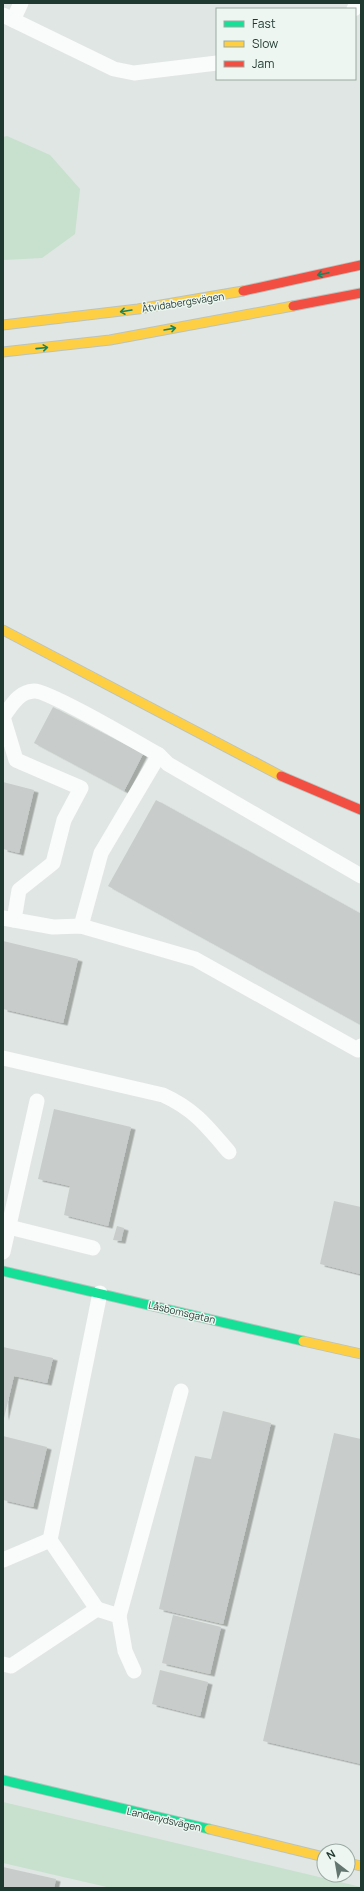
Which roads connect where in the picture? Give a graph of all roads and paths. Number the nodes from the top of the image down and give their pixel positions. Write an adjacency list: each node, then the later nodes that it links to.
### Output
1 (21, 3): 2 (lane)
2 (8, 18): 3 (lane)
3 (216, 63)
4 (361, 265): 6 (street, Åtvidabergsvägen, one-way to 6)
5 (361, 293): 7 (street, one-way to 5)
6 (3, 325)
7 (3, 352)
8 (3, 630): 11 (street)
9 (3, 717): 10 (lane); 13 (lane)
10 (159, 755): 12 (lane); 14 (lane)
11 (361, 810)
12 (361, 876)
13 (8, 919): 14 (lane)
14 (81, 926): 15 (lane)
15 (361, 1046)
16 (3, 1058): 18 (lane)
17 (37, 1101): 19 (lane)
18 (229, 1152)
19 (9, 1227): 20 (lane); 21 (lane)
20 (93, 1248)
21 (3, 1252)
22 (3, 1270): 23 (street, Låsbomsgatan)
23 (100, 1293): 24 (street, Låsbomsgatan); 26 (lane)
24 (361, 1354)
25 (181, 1391): 29 (lane)
26 (50, 1540): 27 (lane); 28 (lane)
27 (3, 1560)
28 (97, 1609): 29 (lane); 30 (lane)
29 (120, 1616): 31 (lane)
30 (3, 1664)
31 (134, 1672)
32 (3, 1780): 33 (street, Landerydsvägen)
33 (316, 1855)

